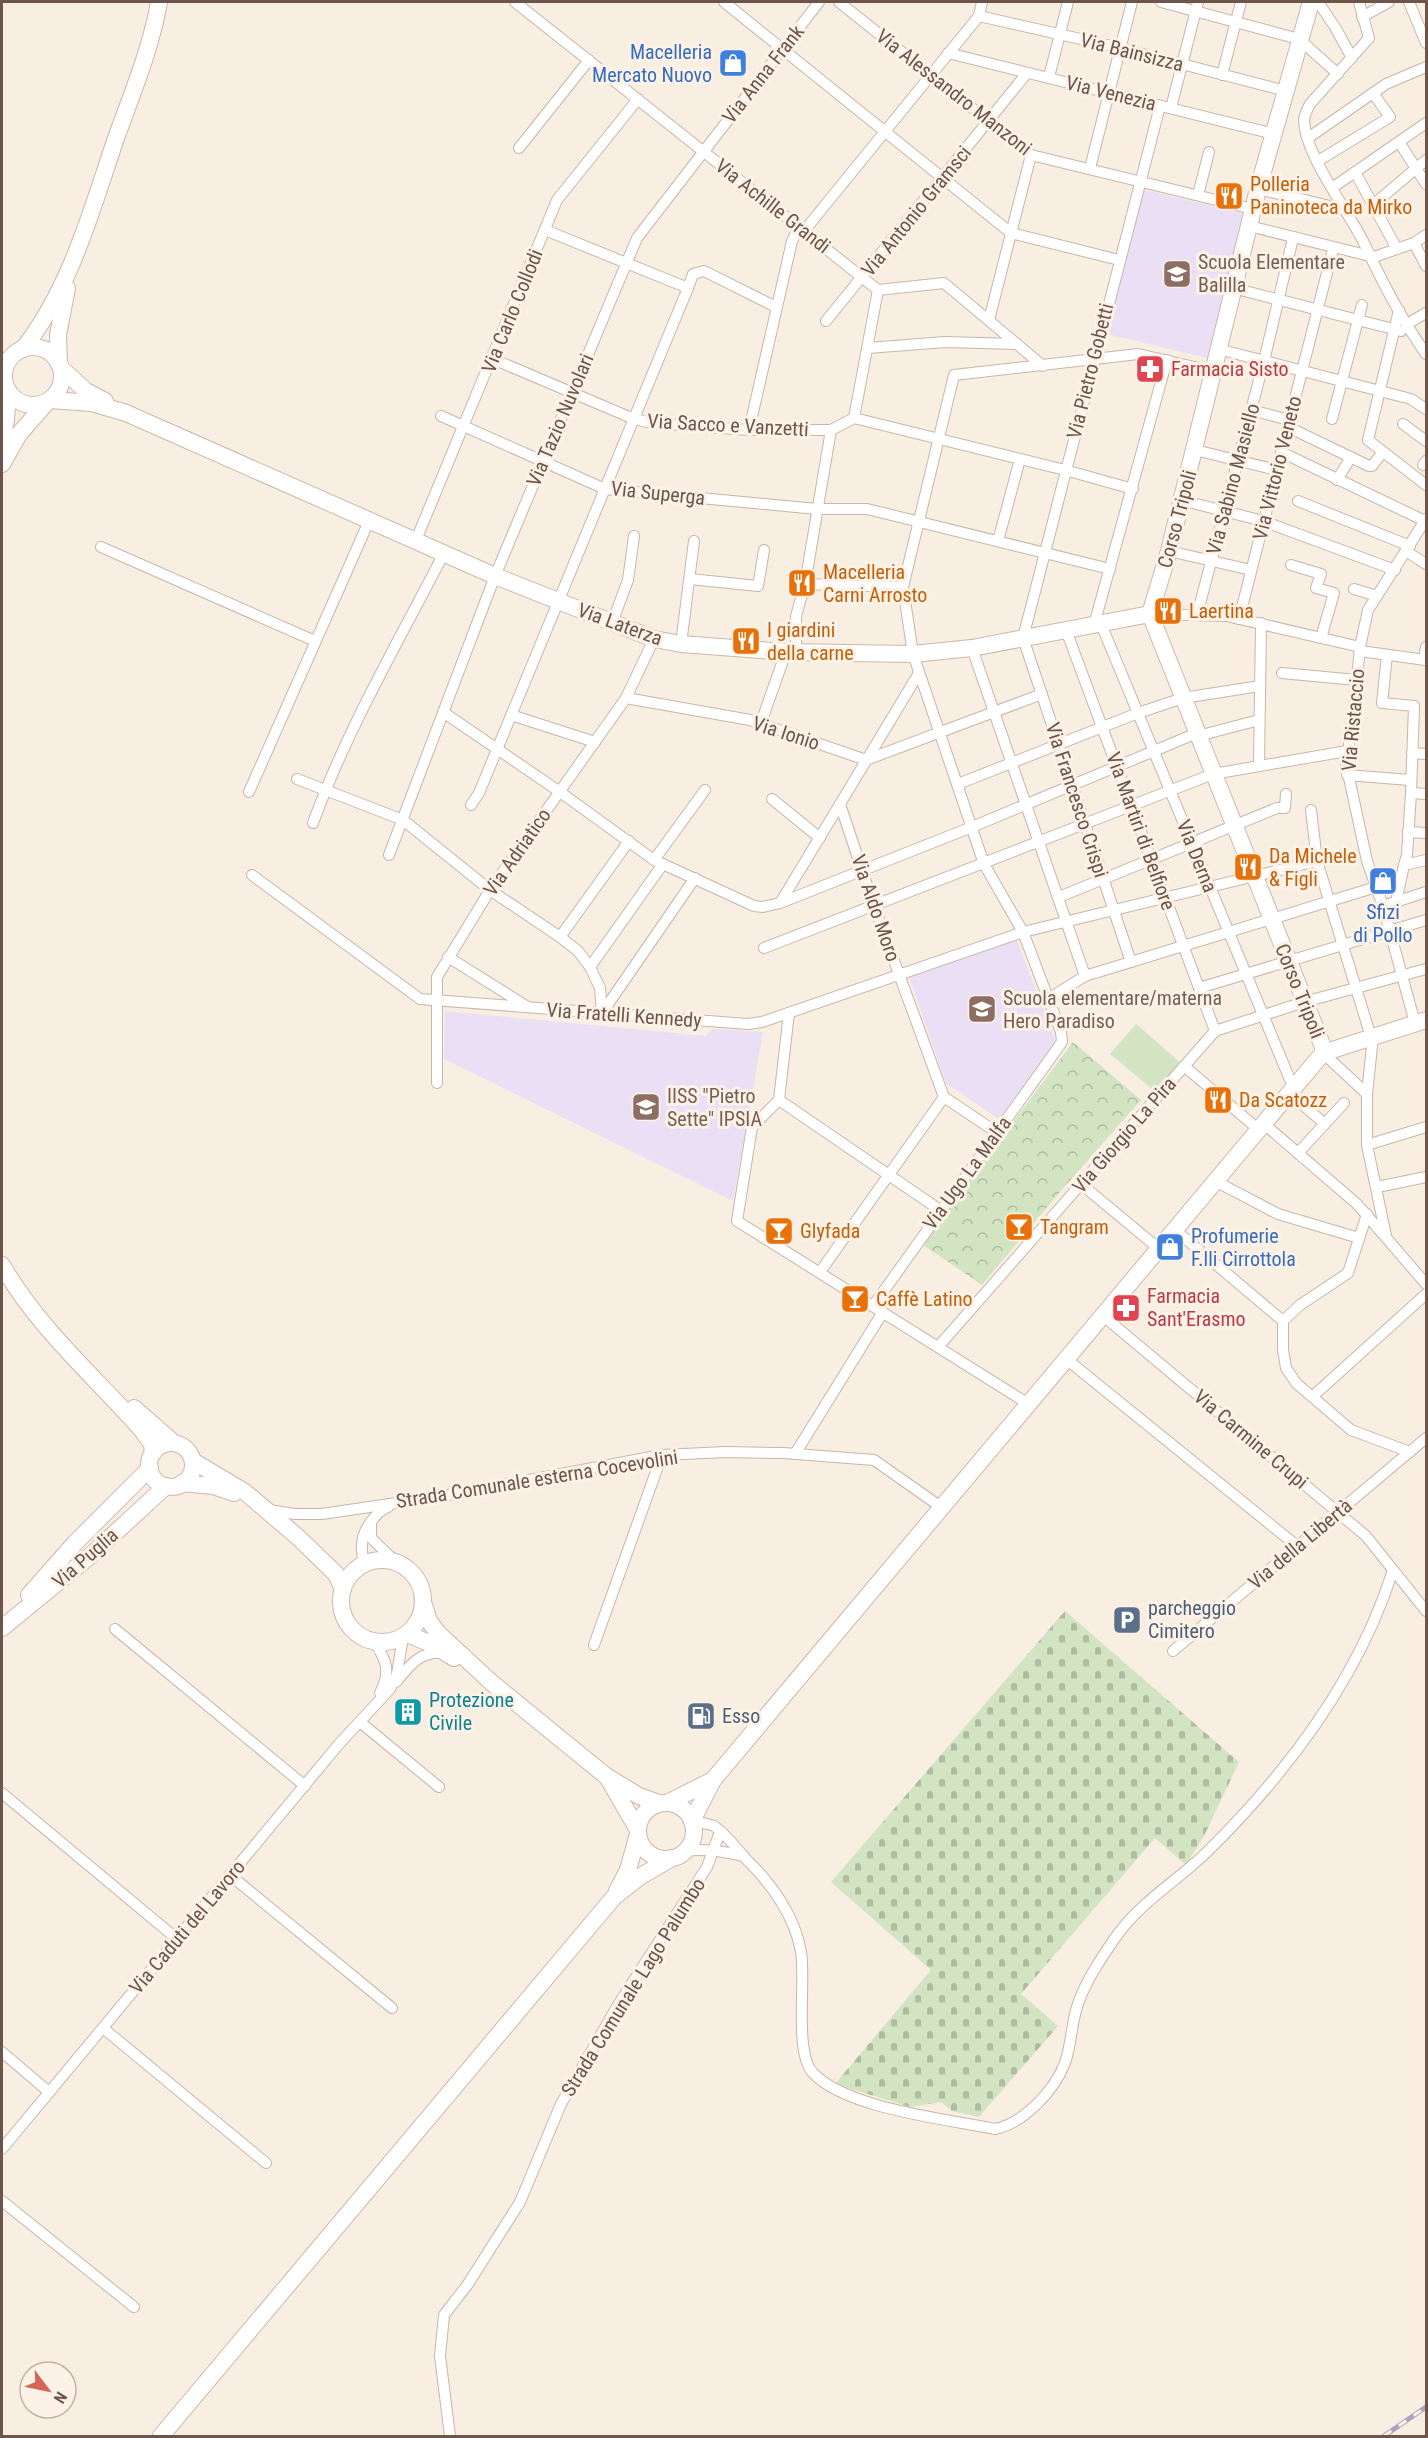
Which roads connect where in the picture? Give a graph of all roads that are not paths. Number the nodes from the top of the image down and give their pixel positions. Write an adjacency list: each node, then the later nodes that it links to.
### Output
1 (159, 2): 74 (main road)
2 (515, 2): 27 (street, Via Achille Grandi)
3 (724, 2): 23 (street)
4 (819, 2): 23 (street, Via Anna Frank)
5 (839, 2): 32 (street, Via Alessandro Manzoni)
6 (982, 2): 17 (street)
7 (1068, 2): 20 (street)
8 (1132, 2): 24 (street)
9 (1161, 2): 16 (street)
10 (1241, 2): 19 (street)
11 (1311, 2): 21 (main road, Corso Tripoli)
12 (1318, 2): 26 (street)
13 (1359, 2): 18 (street)
14 (1389, 2): 18 (street)
15 (1409, 2): 22 (street)
16 (1197, 6): 19 (street); 28 (street)
17 (979, 15): 20 (street, Via Bainsizza); 25 (street)
18 (1362, 17): 26 (street)
19 (1236, 22): 21 (street); 33 (street)
20 (1060, 34): 24 (street, Via Bainsizza); 34 (street)
21 (1299, 39): 31 (street); 35 (main road, Corso Tripoli)
22 (1426, 43)
23 (783, 48): 43 (street); 48 (street, Via Anna Frank)
24 (1120, 48): 28 (street, Via Bainsizza); 36 (street)
25 (948, 53): 30 (street, Via Venezia); 32 (street)
26 (1352, 58): 31 (street)
27 (589, 60): 38 (street, Via Achille Grandi); 47 (street)
28 (1182, 64): 33 (street, Via Bainsizza); 40 (street)
29 (1426, 67): 37 (street)
30 (1027, 73): 34 (street, Via Venezia); 41 (street, Via Antonio Gramsci)
31 (1338, 74): 45 (street)
32 (930, 75): 41 (street, Via Alessandro Manzoni); 43 (street)
33 (1222, 75): 35 (street, Via Bainsizza)
34 (1049, 77): 36 (street, Via Venezia)
35 (1286, 92): 44 (main road, Corso Tripoli)
36 (1109, 93): 39 (street, Via Venezia); 53 (street)
37 (1373, 93): 45 (street); 52 (street)
38 (638, 99): 48 (street, Via Achille Grandi); 67 (street, Via Carlo Collodi)
39 (1160, 106): 40 (street, Via Venezia); 57 (street, Via Pietro Gobetti)
40 (1171, 108): 44 (street, Via Venezia)
41 (989, 121): 50 (street, Via Alessandro Manzoni); 56 (street, Via Antonio Gramsci)
42 (1426, 123): 46 (street)
43 (885, 130): 56 (street); 66 (street)
44 (1274, 134): 60 (main road, Corso Tripoli)
45 (1308, 138): 52 (street)
46 (1399, 142): 54 (street); 55 (street)
47 (519, 148)
48 (704, 151): 66 (street, Via Achille Grandi); 77 (street, Via Anna Frank)
49 (1209, 152): 61 (street)
50 (1031, 155): 53 (street, Via Alessandro Manzoni); 68 (street)
51 (1426, 160): 54 (street)
52 (1318, 161): 59 (street)
53 (1090, 168): 57 (street, Via Alessandro Manzoni)
54 (1417, 169): 58 (street); 62 (street)
55 (1355, 172): 59 (street); 62 (street)
56 (943, 177): 68 (street); 79 (street, Via Antonio Gramsci)
57 (1140, 180): 61 (street, Via Alessandro Manzoni); 76 (street, Via Pietro Gobetti)
58 (1426, 183)
59 (1332, 188): 64 (street)
60 (1258, 189): 63 (main road, Corso Tripoli); 64 (street)
61 (1198, 195): 63 (street, Via Alessandro Manzoni)
62 (1374, 204): 73 (street)
63 (1253, 209): 65 (main road, Corso Tripoli)
64 (1343, 209): 75 (street)
65 (1249, 226): 70 (street); 81 (main road, Corso Tripoli)
66 (802, 229): 79 (street, Via Achille Grandi); 85 (street)
67 (545, 230): 77 (street); 99 (street, Via Carlo Collodi)
68 (1011, 233): 76 (street); 89 (street)
69 (1426, 236): 71 (street)
70 (1293, 238): 72 (street); 83 (street, Via Sabino Masiello)
71 (1413, 243): 73 (street); 78 (street)
72 (1334, 249): 75 (street); 86 (street, Via Vittorio Veneto)
73 (1397, 249): 75 (street)
74 (76, 253): 97 (main road); 103 (main road)
75 (1369, 256): 87 (street)
76 (1119, 260): 101 (street, Via Pietro Gobetti)
77 (626, 264): 80 (street); 110 (street, Via Tazio Nuvolari)
78 (1426, 266)
79 (862, 277): 82 (street, Via Achille Grandi); 91 (street, Via Antonio Gramsci)
80 (688, 288): 85 (street); 117 (street)
81 (1233, 288): 83 (street); 96 (main road, Corso Tripoli)
82 (879, 290): 89 (street); 95 (street)
83 (1279, 300): 86 (street); 102 (street, Via Sabino Masiello)
84 (1362, 305): 90 (street)
85 (776, 307): 122 (street)
86 (1318, 309): 90 (street); 106 (street, Via Vittorio Veneto)
87 (1399, 310): 92 (street); 93 (street)
88 (1426, 313): 93 (street)
89 (989, 320): 94 (street)
90 (1358, 320): 92 (street); 107 (street)
91 (826, 321)
92 (1395, 329): 93 (street); 109 (street)
93 (1410, 329): 98 (street)
94 (1017, 344): 95 (street); 104 (street)
95 (868, 348): 116 (street)
96 (1218, 349): 102 (street); 105 (main road, Corso Tripoli)
97 (13, 353): 103 (main road); 108 (main road)
98 (1426, 354)
99 (493, 359): 110 (street, Via Sacco e Vanzetti); 121 (street, Via Carlo Collodi)
100 (1167, 360): 101 (street); 105 (street); 140 (street)
101 (1093, 361): 104 (street); 135 (street, Via Pietro Gobetti)
102 (1264, 361): 106 (street); 113 (street, Via Sabino Masiello)
103 (60, 366): 111 (main road); 114 (main road)
104 (1043, 366): 124 (street)
105 (1212, 371): 127 (main road, Corso Tripoli)
106 (1302, 371): 107 (street); 119 (street, Via Vittorio Veneto)
107 (1341, 381): 109 (street); 118 (street)
108 (5, 385): 111 (main road); 125 (main road)
109 (1380, 391): 112 (street); 129 (street)
110 (572, 393): 117 (street, Via Sacco e Vanzetti); 133 (street, Via Tazio Nuvolari)
111 (49, 401): 114 (main road); 134 (main road)
112 (1426, 409)
113 (1251, 410): 119 (street); 132 (street, Via Sabino Masiello)
114 (126, 413): 145 (main road, Via Laterza)
115 (441, 416): 121 (street, Via Superga)
116 (854, 418): 123 (street); 124 (street)
117 (634, 419): 122 (street, Via Sacco e Vanzetti); 139 (street)
118 (1332, 419)
119 (1288, 424): 128 (street, Via Vittorio Veneto); 130 (street)
120 (1403, 424): 126 (street)
121 (464, 426): 133 (street, Via Superga); 150 (street, Via Carlo Collodi)
122 (749, 430): 123 (street, Via Sacco e Vanzetti)
123 (831, 430): 143 (street)
124 (938, 439): 131 (street); 148 (street)
125 (2, 440)
126 (1426, 441)
127 (1195, 450): 132 (street); 141 (main road, Corso Tripoli)
128 (1281, 452): 136 (street, Via Vittorio Veneto); 137 (street)
129 (1383, 452): 130 (street); 138 (street)
130 (1351, 457): 137 (street)
131 (1020, 459): 135 (street); 152 (street)
132 (1238, 460): 136 (street); 144 (street, Via Sabino Masiello)
133 (542, 461): 139 (street, Via Superga); 165 (street, Via Tazio Nuvolari)
134 (2, 464)
135 (1065, 470): 140 (street); 157 (street, Via Pietro Gobetti)
136 (1277, 470): 147 (street, Via Vittorio Veneto)
137 (1337, 480): 146 (street)
138 (1426, 485)
139 (605, 489): 143 (street, Via Superga); 171 (street)
140 (1132, 489): 162 (street)
141 (1181, 500): 144 (street); 156 (main road, Corso Tripoli)
142 (1298, 501): 154 (street)
143 (817, 509): 148 (street, Via Superga); 167 (street)
144 (1224, 511): 147 (street); 159 (street, Via Sabino Masiello)
145 (369, 520): 150 (main road, Via Laterza); 182 (street)
146 (1426, 520): 154 (street)
147 (1263, 521): 163 (street, Via Vittorio Veneto); 164 (street)
148 (918, 522): 152 (street, Via Superga); 168 (street)
149 (634, 536): 175 (street)
150 (416, 540): 158 (main road, Via Laterza)
151 (694, 541): 166 (street)
152 (998, 541): 157 (street, Via Superga)
153 (101, 547): 182 (street)
154 (1408, 548): 160 (street); 164 (street)
155 (764, 550): 166 (street)
156 (1169, 551): 159 (street); 172 (main road, Corso Tripoli)
157 (1044, 552): 162 (street, Via Superga); 179 (street, Via Pietro Gobetti)
158 (444, 553): 165 (main road, Via Laterza); 227 (street)
159 (1211, 561): 163 (street); 173 (street, Via Sabino Masiello)
160 (1426, 564)
161 (1292, 565): 180 (street)
162 (1110, 569): 177 (street)
163 (1251, 570): 174 (street, Via Vittorio Veneto)
164 (1395, 570): 170 (street)
165 (495, 576): 171 (main road, Via Laterza); 200 (street, Via Tazio Nuvolari)
166 (690, 579): 183 (street)
167 (805, 584): 168 (street); 186 (street)
168 (903, 587): 188 (street)
169 (1354, 589): 170 (street)
170 (1377, 596): 187 (street, Via Ristaccio)
171 (559, 601): 175 (main road, Via Laterza); 203 (street)
172 (1150, 614): 173 (street); 177 (main road, Via Laterza); 197 (main road, Corso Tripoli)
173 (1197, 615): 174 (street)
174 (1239, 619): 176 (street)
175 (612, 622): 181 (main road, Via Laterza)
176 (1261, 623): 180 (street); 194 (street)
177 (1098, 625): 178 (main road, Via Laterza); 202 (street, Via Derna)
178 (1066, 630): 179 (main road, Via Laterza); 206 (street, Via Martiri di Belfiore)
179 (1023, 638): 185 (main road, Via Laterza); 195 (street, Via Francesco Crispi)
180 (1322, 638): 187 (street)
181 (654, 639): 183 (main road, Via Laterza); 196 (street, Via Adriatico)
182 (315, 641): 228 (street)
183 (681, 645): 186 (main road, Via Laterza)
184 (1426, 647): 190 (street)
185 (972, 648): 188 (main road, Via Laterza); 201 (street)
186 (791, 652): 188 (main road, Via Laterza); 204 (street)
187 (1359, 652): 189 (street); 193 (street, Via Ristaccio)
188 (913, 654): 191 (street)
189 (1387, 655): 190 (street); 198 (street)
190 (1425, 660)
191 (919, 673): 207 (street); 216 (street)
192 (1282, 673): 193 (street)
193 (1356, 680): 213 (street, Via Ristaccio)
194 (1260, 686): 197 (street); 205 (street)
195 (1042, 694): 201 (street); 210 (street, Via Francesco Crispi)
196 (626, 698): 209 (street, Via Adriatico); 216 (street, Via Ionio)
197 (1183, 698): 202 (street); 208 (main road, Corso Tripoli)
198 (1414, 706): 199 (street); 214 (street)
199 (1426, 708)
200 (443, 712): 211 (street); 240 (street, Via Tazio Nuvolari)
201 (994, 713): 207 (street); 217 (street)
202 (1138, 713): 206 (street); 212 (street, Via Derna)
203 (511, 715): 209 (street); 211 (street)
204 (763, 717)
205 (1259, 720): 208 (street); 219 (street)
206 (1102, 727): 210 (street); 218 (street, Via Martiri di Belfiore)
207 (940, 734): 216 (street); 224 (street)
208 (1198, 735): 212 (street); 220 (main road, Corso Tripoli)
209 (595, 742): 229 (street, Via Adriatico)
210 (1058, 744): 217 (street); 225 (street, Via Francesco Crispi)
211 (497, 749): 229 (street); 237 (street)
212 (1154, 751): 218 (street); 230 (street, Via Derna)
213 (1347, 752): 219 (street); 221 (street, Via Ristaccio)
214 (1412, 753): 215 (street); 223 (street)
215 (1426, 754)
216 (866, 760): 235 (street)
217 (1011, 762): 224 (street); 236 (street)
218 (1117, 766): 225 (street); 238 (street, Via Martiri di Belfiore)
219 (1259, 766): 220 (street)
220 (1213, 774): 230 (street); 244 (main road, Corso Tripoli)
221 (1347, 775): 223 (street); 264 (street, Via Ristaccio)
222 (297, 779): 227 (street)
223 (1410, 780): 232 (street)
224 (958, 784): 243 (street)
225 (1072, 784): 236 (street); 242 (street, Via Francesco Crispi)
226 (705, 790): 255 (street)
227 (324, 791): 240 (street); 241 (street)
228 (249, 792)
229 (560, 792): 248 (street); 265 (street, Via Adriatico)
230 (1170, 792): 238 (street); 250 (street, Via Derna)
231 (1286, 794): 244 (street)
232 (1411, 794): 233 (street); 245 (street)
233 (1426, 794)
234 (772, 799): 247 (street)
235 (840, 804): 247 (street); 258 (street, Via Aldo Moro)
236 (1026, 804): 243 (street); 249 (street)
237 (471, 805)
238 (1132, 806): 242 (street); 252 (street, Via Martiri di Belfiore)
239 (1311, 810): 254 (street)
240 (403, 820): 251 (street, Via Tazio Nuvolari); 265 (street)
241 (313, 823)
242 (1085, 825): 249 (street); 262 (street, Via Francesco Crispi)
243 (972, 827): 256 (street); 258 (street)
244 (1234, 827): 250 (street); 260 (main road, Corso Tripoli)
245 (1408, 832): 246 (street); 257 (street)
246 (1426, 833)
247 (820, 838): 271 (street)
248 (629, 842): 255 (street); 281 (street)
249 (1040, 842): 256 (street); 267 (street)
250 (1192, 844): 252 (street); 263 (street, Via Derna)
251 (389, 855)
252 (1151, 860): 262 (street); 268 (street, Via Martiri di Belfiore)
253 (1426, 860): 257 (street)
254 (1317, 861): 260 (street, Via Fratelli Kennedy); 269 (street)
255 (658, 862): 261 (street); 288 (street)
256 (984, 864): 272 (street); 278 (street)
257 (1404, 865): 270 (street)
258 (862, 871): 271 (street); 272 (street, Via Aldo Moro)
259 (252, 875): 297 (street, Via Fratelli Kennedy)
260 (1254, 875): 263 (street, Via Fratelli Kennedy); 275 (main road, Corso Tripoli)
261 (695, 878): 271 (street); 300 (street)
262 (1103, 879): 267 (street); 274 (street, Via Francesco Crispi)
263 (1209, 886): 268 (street, Via Fratelli Kennedy); 280 (street, Via Derna)
264 (1376, 887): 269 (street); 273 (street, Via Ristaccio)
265 (490, 890): 281 (street); 285 (street, Via Adriatico)
266 (1426, 894): 270 (street)
267 (1059, 897): 277 (street)
268 (1165, 897): 274 (street, Via Fratelli Kennedy); 283 (street, Via Martiri di Belfiore)
269 (1329, 901): 275 (street); 282 (street)
270 (1396, 902): 273 (street)
271 (780, 903)
272 (874, 906): 284 (street); 291 (street, Via Aldo Moro)
273 (1383, 906): 279 (street, Via Ristaccio)
274 (1114, 910): 277 (street, Via Fratelli Kennedy); 286 (street, Via Francesco Crispi)
275 (1271, 919): 280 (street); 287 (main road, Corso Tripoli)
276 (1426, 920): 279 (street)
277 (1068, 921): 278 (street, Via Fratelli Kennedy); 292 (street)
278 (1023, 932): 291 (street, Via Fratelli Kennedy); 296 (street)
279 (1390, 932): 282 (street); 293 (street, Via Ristaccio)
280 (1228, 933): 283 (street); 290 (street, Via Derna)
281 (560, 937): 288 (street)
282 (1343, 945): 287 (street); 295 (street)
283 (1184, 946): 286 (street); 294 (street, Via Martiri di Belfiore)
284 (764, 948)
285 (448, 957): 297 (street, Via Adriatico); 299 (street)
286 (1131, 962): 292 (street)
287 (1288, 962): 290 (street); 298 (main road, Corso Tripoli)
288 (590, 967): 300 (street)
289 (1426, 969): 293 (street)
290 (1246, 974): 294 (street); 302 (street, Via Derna)
291 (899, 975): 301 (street, Via Fratelli Kennedy); 311 (street, Via Aldo Moro)
292 (1085, 976): 296 (street)
293 (1404, 976): 295 (street); 303 (street, Via Ristaccio)
294 (1199, 988): 304 (street, Via Martiri di Belfiore)
295 (1356, 988): 298 (street); 305 (street)
296 (1048, 999): 317 (street, Via Ugo La Malfa)
297 (436, 1000): 299 (street, Via Fratelli Kennedy); 308 (street, Via Adriatico)
298 (1304, 1002): 302 (street); 306 (main road, Corso Tripoli)
299 (529, 1007): 300 (street, Via Fratelli Kennedy)
300 (602, 1013): 301 (street, Via Fratelli Kennedy)
301 (789, 1013): 312 (street)
302 (1262, 1016): 304 (street); 309 (street, Via Derna)
303 (1421, 1022): 305 (main road)
304 (1215, 1031): 307 (street, Via Giorgio La Pira)
305 (1372, 1037): 306 (main road); 310 (street)
306 (1324, 1053): 309 (main road); 310 (street)
307 (1184, 1066): 315 (street); 323 (street, Via Giorgio La Pira)
308 (437, 1083)
309 (1291, 1090): 314 (street); 315 (main road)
310 (1366, 1094): 318 (street)
311 (944, 1097): 317 (street); 320 (street)
312 (778, 1100): 320 (street); 332 (street)
313 (1344, 1102): 314 (street)
314 (1325, 1124): 319 (street)
315 (1260, 1126): 319 (street); 322 (main road)
316 (1426, 1127): 318 (street)
317 (996, 1132): 325 (street, Via Ugo La Malfa)
318 (1367, 1145): 324 (street)
319 (1298, 1153): 326 (street)
320 (888, 1175): 325 (street); 332 (street)
321 (1426, 1177): 324 (street)
322 (1215, 1181): 327 (main road); 329 (street)
323 (1081, 1184): 330 (street); 339 (street, Via Giorgio La Pira)
324 (1377, 1187): 328 (street)
325 (940, 1210): 335 (street, Via Ugo La Malfa)
326 (1367, 1214): 328 (street); 329 (street)
327 (1174, 1229): 330 (main road); 338 (street)
328 (1386, 1236): 333 (street)
329 (1359, 1238): 338 (street)
330 (1158, 1248): 337 (main road)
331 (2, 1265): 341 (main road)
332 (820, 1272): 335 (street)
333 (1426, 1284)
334 (1426, 1294): 342 (street)
335 (873, 1306): 336 (street)
336 (883, 1312): 339 (street); 347 (street)
337 (1102, 1315): 340 (main road); 355 (street, Via Carmine Crupi)
338 (1283, 1321): 342 (street)
339 (938, 1347): 343 (street)
340 (1065, 1358): 343 (main road); 358 (street)
341 (101, 1386): 345 (main road); 349 (main road)
342 (1312, 1397): 346 (street)
343 (1027, 1403): 353 (main road)
344 (1426, 1438): 346 (street, Via della Libertà)
345 (174, 1443): 349 (main road); 350 (main road)
346 (1410, 1452): 355 (street, Via della Libertà)
347 (795, 1454): 348 (street, Strada Comunale esterna Cocevolini); 353 (street, Strada Comunale esterna Cocevolini)
348 (662, 1455): 352 (street, Strada Comunale esterna Cocevolini); 369 (street)
349 (152, 1460): 351 (main road); 365 (main road, Via Puglia)
350 (193, 1461): 351 (main road); 354 (main road)
351 (174, 1485): 354 (main road); 365 (main road, Via Puglia)
352 (397, 1503): 354 (street, Strada Comunale esterna Cocevolini); 356 (street)
353 (940, 1507): 377 (main road)
354 (263, 1509): 357 (main road)
355 (1338, 1512): 358 (street, Via della Libertà); 361 (street, Via Carmine Crupi)
356 (371, 1524): 359 (street); 360 (street)
357 (300, 1539): 360 (main road); 362 (main road)
358 (1297, 1546): 370 (street, Via della Libertà)
359 (397, 1563): 360 (main road); 363 (main road)
360 (361, 1566): 362 (main road)
361 (1393, 1570): 364 (street, Via Carmine Crupi); 388 (street)
362 (343, 1589): 368 (main road)
363 (423, 1605): 367 (main road); 372 (main road)
364 (1426, 1611)
365 (2, 1627)
366 (115, 1629): 378 (street)
367 (405, 1636): 368 (main road); 371 (main road); 373 (street)
368 (374, 1642): 374 (street)
369 (594, 1645)
370 (1173, 1651)
371 (446, 1653): 372 (main road); 373 (street)
372 (492, 1683): 376 (main road)
373 (390, 1689): 374 (street)
374 (374, 1704): 375 (street, Via Caduti del Lavoro)
375 (360, 1722): 378 (street, Via Caduti del Lavoro); 379 (street)
376 (606, 1776): 382 (main road); 385 (main road)
377 (713, 1780): 381 (main road); 382 (main road)
378 (304, 1786): 389 (street, Via Caduti del Lavoro)
379 (439, 1787)
380 (2, 1793): 391 (street)
381 (702, 1801): 383 (main road); 384 (street)
382 (663, 1803): 383 (main road); 385 (main road)
383 (692, 1821): 384 (street); 387 (main road)
384 (716, 1829): 386 (street, Strada Comunale Lago Palumbo); 388 (street)
385 (638, 1832): 387 (main road); 390 (main road)
386 (714, 1850): 387 (street); 388 (street); 401 (street, Strada Comunale Lago Palumbo)
387 (678, 1854): 390 (main road)
388 (744, 1856)
389 (230, 1875): 391 (street, Via Caduti del Lavoro); 392 (street)
390 (614, 1897): 400 (main road)
391 (177, 1939): 393 (street, Via Caduti del Lavoro)
392 (392, 2008)
393 (103, 2028): 395 (street, Via Caduti del Lavoro); 397 (street)
394 (2, 2052): 395 (street)
395 (49, 2092): 396 (street, Via Caduti del Lavoro)
396 (2, 2150)
397 (266, 2163)
398 (2, 2201): 399 (street)
399 (134, 2307)
400 (161, 2436)
401 (450, 2436)

